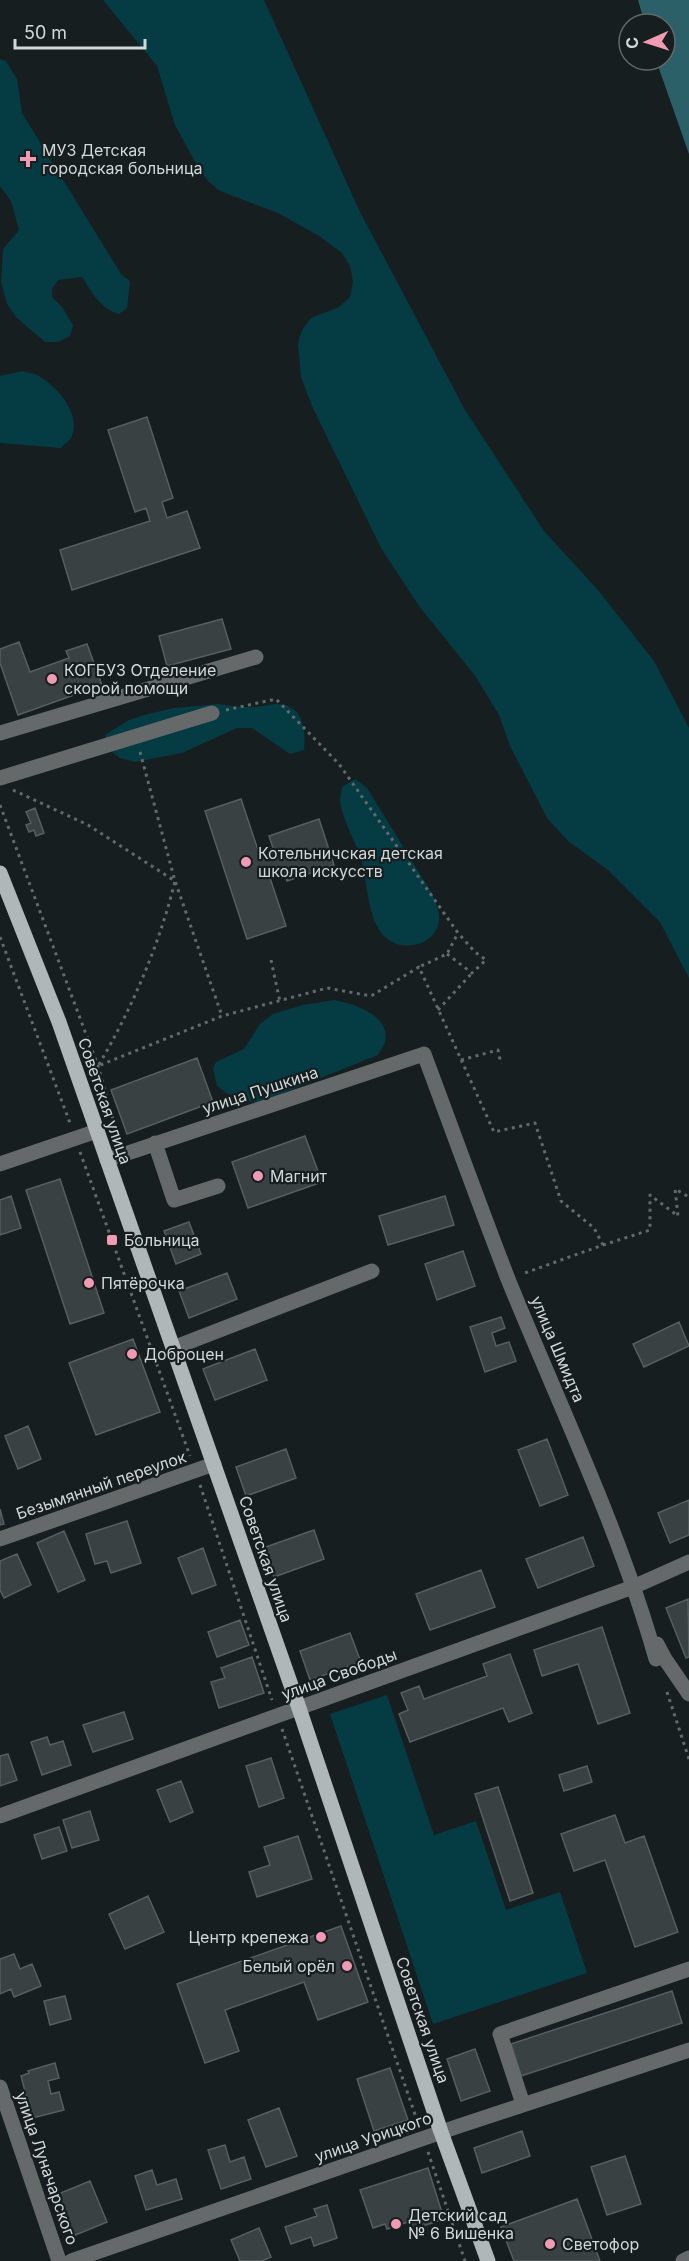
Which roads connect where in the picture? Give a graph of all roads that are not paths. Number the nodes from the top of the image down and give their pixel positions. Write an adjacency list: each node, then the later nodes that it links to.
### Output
1 (256, 657): 3 (street)
2 (212, 713): 4 (street)
3 (0, 733)
4 (5, 783)
5 (0, 873): 7 (main road, Советская улица)
6 (424, 1054): 8 (street, улица Пушкина); 17 (street, улица Шмидта)
7 (97, 1131): 9 (main road, Советская улица); 10 (street)
8 (155, 1143): 9 (street, улица Пушкина); 11 (street)
9 (107, 1160): 13 (main road, Советская улица)
10 (0, 1164)
11 (218, 1186)
12 (372, 1271): 13 (street)
13 (173, 1348): 14 (main road, Советская улица)
14 (214, 1464): 15 (street, Безымянный переулок); 21 (main road, Советская улица)
15 (0, 1539)
16 (689, 1562): 17 (street, улица Свободы)
17 (633, 1587): 18 (street, улица Шмидта); 21 (street, улица Свободы)
18 (645, 1622): 19 (street, улица Шмидта); 20 (street)
19 (656, 1659)
20 (689, 1694)
21 (299, 1708): 22 (street, улица Свободы); 27 (main road, Советская улица)
22 (0, 1816)
23 (689, 1969): 26 (street)
24 (689, 2050): 26 (street, улица Урицкого)
25 (0, 2087): 29 (street, улица Луначарского)
26 (523, 2104): 27 (street, улица Урицкого)
27 (441, 2132): 30 (street, улица Урицкого); 31 (main road, Советская улица)
28 (689, 2258): 32 (street)
29 (59, 2261)
30 (71, 2261)
31 (488, 2261)
32 (682, 2261)

